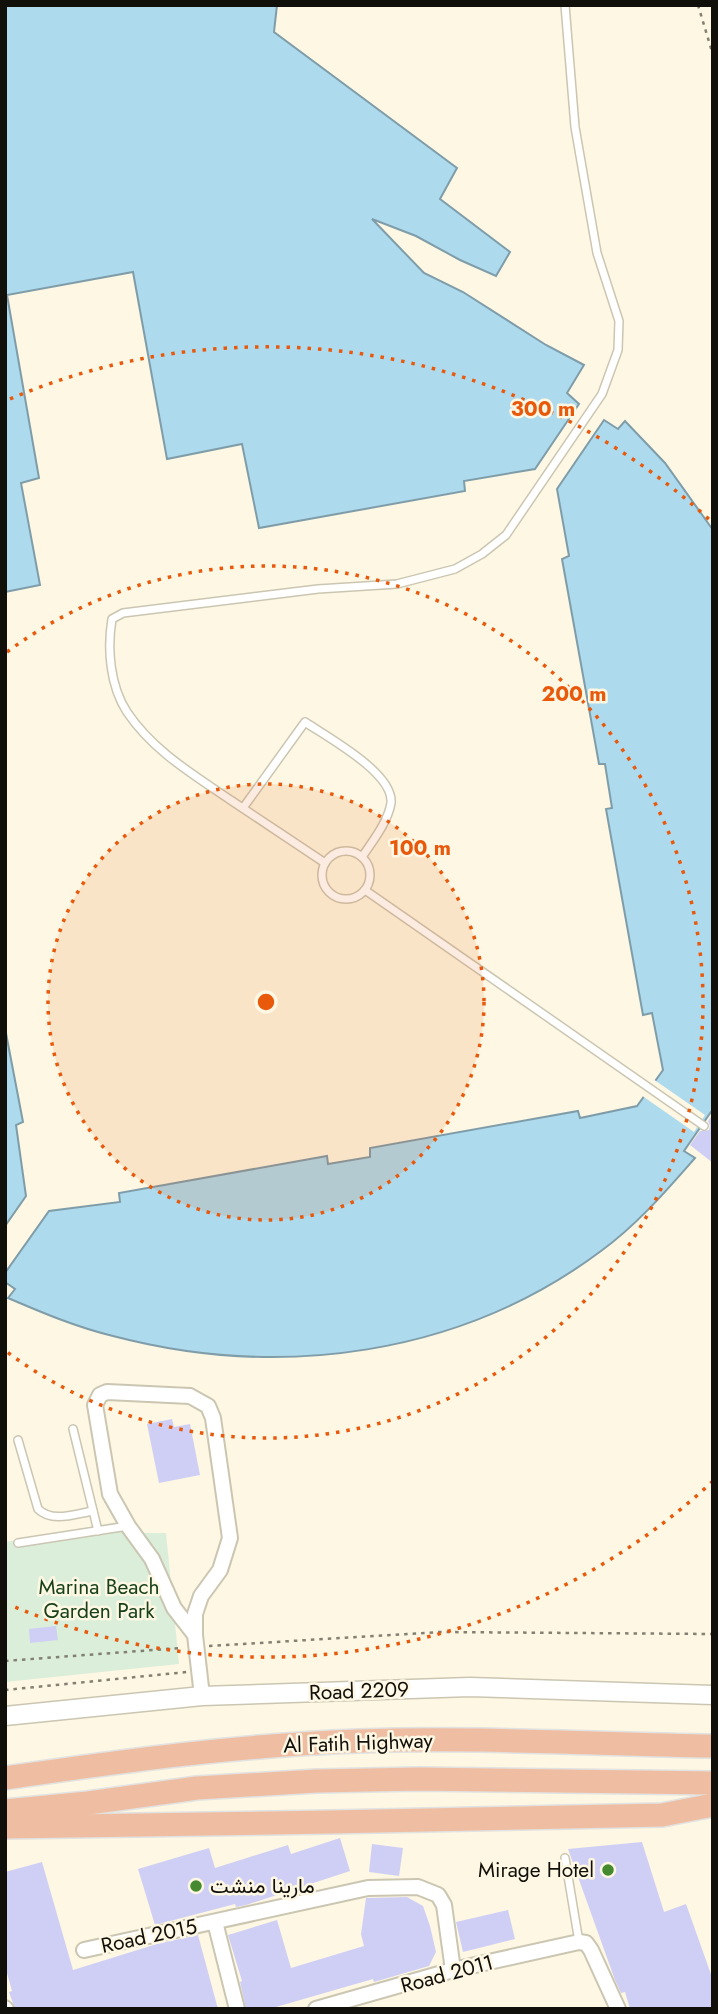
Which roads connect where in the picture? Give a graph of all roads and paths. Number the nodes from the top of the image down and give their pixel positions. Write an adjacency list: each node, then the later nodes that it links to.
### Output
1 (565, 5): 4 (lane)
2 (698, 5): 3 (path)
3 (713, 55)
4 (243, 808): 5 (lane); 6 (lane)
5 (362, 857): 6 (lane); 7 (lane)
6 (325, 863): 7 (lane)
7 (365, 890): 8 (lane)
8 (704, 1125)
9 (73, 1429): 11 (lane)
10 (18, 1440): 11 (lane)
11 (93, 1511): 13 (lane)
12 (128, 1526): 13 (lane); 16 (street); 16 (street)
13 (98, 1531): 14 (lane)
14 (18, 1543)
15 (713, 1634): 16 (path)
16 (196, 1641): 17 (path); 18 (street)
17 (5, 1661)
18 (199, 1671): 19 (path); 21 (street)
19 (5, 1690)
20 (713, 1695): 21 (street, Road 2209)
21 (202, 1696): 22 (street, Road 2209)
22 (5, 1716)
23 (713, 1746): 24 (main road, Al Fatih Highway)
24 (5, 1778)
25 (713, 1783): 27 (main road, Al Fatih Highway)
26 (713, 1805): 28 (main road)
27 (5, 1811)
28 (5, 1827)
29 (565, 1858): 31 (lane)
30 (215, 1922): 32 (street, Road 2015); 33 (street, Road 2015); 35 (street, Road 2015)
31 (579, 1942): 33 (street, Road 2011); 37 (street)
32 (84, 1950)
33 (453, 1970): 34 (street, Road 2011)
34 (350, 2005): 36 (street, Road 2011)
35 (237, 2009)
36 (316, 2009)
37 (618, 2009)

